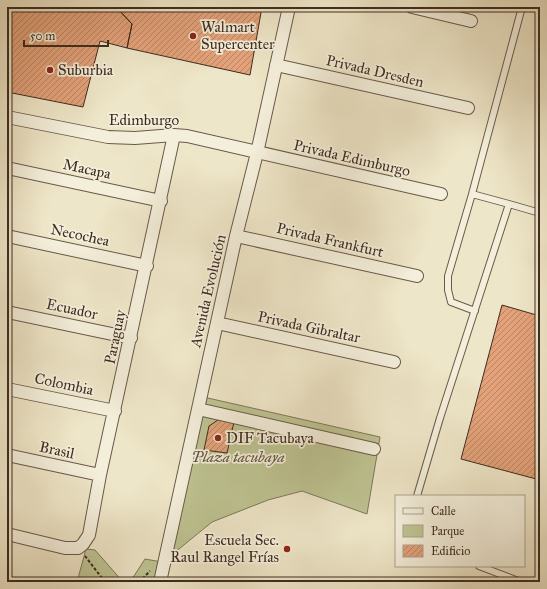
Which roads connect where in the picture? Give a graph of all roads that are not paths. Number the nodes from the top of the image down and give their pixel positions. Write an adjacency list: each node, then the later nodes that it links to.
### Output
1 (289, 7): 5 (street, Avenida Evolución)
2 (412, 7): 4 (street)
3 (522, 7): 12 (lane)
4 (471, 21)
5 (276, 65): 6 (street, Privada Dresden); 9 (street, Avenida Evolución)
6 (468, 108)
7 (7, 118): 8 (street, Edimburgo)
8 (174, 135): 9 (street, Edimburgo); 13 (street, Paraguay)
9 (256, 153): 11 (street, Privada Edimburgo); 17 (street, Avenida Evolución)
10 (7, 168): 13 (street, Macapa)
11 (441, 194)
12 (472, 194): 14 (lane); 20 (lane)
13 (160, 201): 18 (street, Paraguay)
14 (509, 204): 15 (lane); 20 (lane)
15 (540, 213)
16 (7, 236): 18 (street, Necochea)
17 (236, 236): 19 (street, Privada Frankfurt); 22 (street, Avenida Evolución)
18 (147, 266): 23 (street, Paraguay)
19 (417, 276)
20 (475, 311): 31 (lane)
21 (7, 312): 23 (street, Ecuador)
22 (217, 323): 24 (street, Privada Gibraltar); 26 (street, Avenida Evolución)
23 (131, 338): 27 (street, Paraguay)
24 (394, 362)
25 (7, 389): 27 (street, Colombia)
26 (198, 409): 28 (street); 34 (street, Avenida Evolución)
27 (115, 411): 30 (street, Paraguay)
28 (374, 449)
29 (7, 455): 30 (street, Brasil)
30 (100, 475): 32 (street, Paraguay)
31 (417, 495)
32 (7, 534)
33 (482, 567): 35 (lane)
34 (160, 582)
35 (521, 582)

